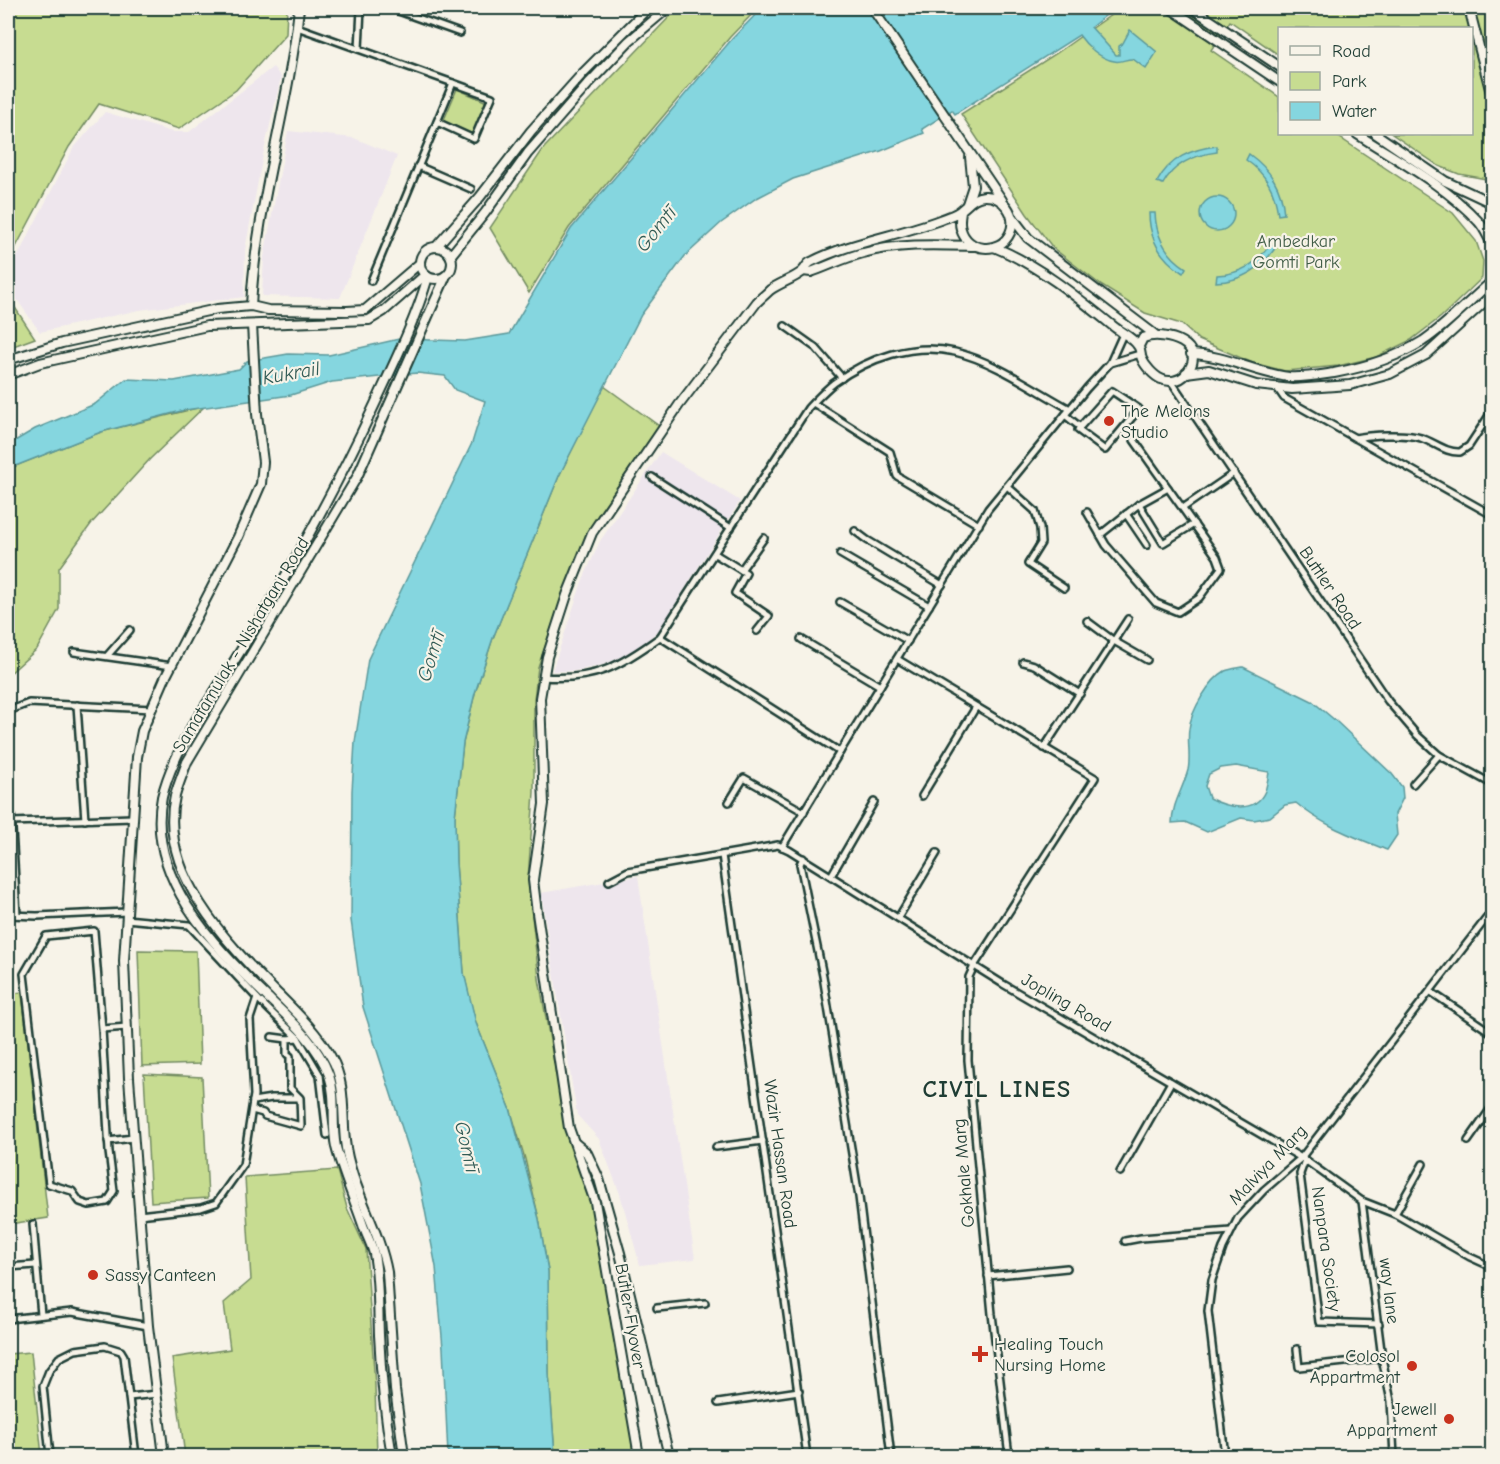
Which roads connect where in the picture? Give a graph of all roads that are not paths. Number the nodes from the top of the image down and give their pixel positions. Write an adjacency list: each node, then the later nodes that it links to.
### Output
1 (299, 8): 10 (street)
2 (361, 8): 12 (street)
3 (390, 8): 11 (street)
4 (648, 8): 29 (street)
5 (668, 8): 31 (street)
6 (872, 8): 20 (street)
7 (1170, 8): 14 (street)
8 (1192, 8): 13 (street)
9 (1469, 8): 16 (street)
10 (297, 27): 12 (street); 39 (street)
11 (460, 33)
12 (359, 49): 15 (street)
13 (1278, 67)
14 (1278, 81)
15 (453, 83): 17 (street); 17 (street)
16 (1492, 97)
17 (437, 122): 21 (street)
18 (1359, 135): 27 (street)
19 (1377, 135): 23 (street)
20 (969, 153): 24 (street); 25 (street)
21 (418, 166): 22 (street); 37 (street)
22 (471, 189)
23 (1492, 203)
24 (1006, 206): 25 (street); 26 (street)
25 (964, 208): 28 (street); 33 (street)
26 (1011, 216): 30 (street); 47 (street)
27 (1492, 244)
28 (974, 246): 30 (street); 33 (street)
29 (436, 247): 31 (street); 32 (street)
30 (994, 248): 46 (street)
31 (451, 255): 35 (street)
32 (420, 263): 34 (street); 41 (street)
33 (803, 272): 101 (street, Butler Flyover)
34 (427, 276): 35 (street); 42 (street); 186 (street, Samatamulak - Nishatganj Road)
35 (445, 278): 187 (street, Samatamulak - Nishatganj Road)
36 (1492, 278): 49 (street)
37 (371, 281)
38 (1492, 296): 56 (street)
39 (251, 306): 40 (street); 41 (street)
40 (220, 309): 43 (street); 50 (street)
41 (279, 310): 42 (street)
42 (280, 323): 45 (street)
43 (220, 326): 45 (street); 53 (street)
44 (785, 326): 54 (street)
45 (252, 328): 100 (street)
46 (1123, 334): 48 (street); 51 (street)
47 (1154, 334): 48 (street); 49 (street)
48 (1139, 350): 51 (street); 55 (street)
49 (1191, 354): 52 (street)
50 (8, 360)
51 (1110, 363): 58 (street)
52 (1186, 373): 55 (street); 56 (street)
53 (8, 375)
54 (842, 378): 57 (street); 58 (street)
55 (1171, 381): 64 (street, Buttler Road)
56 (1277, 388): 62 (street)
57 (813, 403): 74 (street); 75 (street)
58 (1070, 409): 60 (street)
59 (1492, 411): 62 (street)
60 (1065, 415): 61 (street); 66 (street)
61 (1080, 427): 61 (street)
62 (1355, 438): 72 (street)
63 (1134, 440): 67 (street)
64 (1234, 473): 69 (street); 110 (street, Buttler Road)
65 (652, 477): 75 (street)
66 (1007, 486): 74 (street); 84 (street)
67 (1168, 488): 68 (street); 69 (street)
68 (1139, 504): 71 (street); 73 (street)
69 (1183, 508): 73 (street)
70 (1087, 512): 77 (street)
71 (1126, 514): 77 (street); 79 (street)
72 (1492, 515)
73 (1194, 524): 77 (street)
74 (979, 525): 83 (street)
75 (731, 528): 80 (street)
76 (855, 531): 83 (street)
77 (1100, 535)
78 (764, 538): 82 (street)
79 (1147, 545)
80 (715, 554): 82 (street); 91 (street)
81 (840, 554): 86 (street)
82 (741, 570): 90 (street)
83 (942, 585): 86 (street)
84 (1064, 588)
85 (840, 602): 93 (street)
86 (929, 606): 93 (street)
87 (1128, 619): 94 (street)
88 (1086, 621): 94 (street)
89 (130, 630): 96 (street)
90 (757, 631)
91 (660, 637): 101 (street); 109 (street)
92 (801, 639): 102 (street)
93 (908, 641): 97 (street)
94 (1114, 641): 98 (street); 103 (street)
95 (74, 652): 96 (street)
96 (106, 657): 100 (street)
97 (897, 659): 102 (street); 105 (street)
98 (1147, 660)
99 (1023, 662): 103 (street)
100 (172, 666): 106 (street)
101 (543, 677): 153 (street, Butler Flyover)
102 (880, 686): 109 (street)
103 (1080, 694): 108 (street)
104 (77, 705): 106 (street); 107 (street); 120 (street)
105 (976, 707): 108 (street); 115 (street)
106 (152, 709): 119 (street)
107 (8, 711)
108 (1044, 748): 134 (street, Gokhale Marg)
109 (840, 752): 118 (street)
110 (1439, 755): 113 (street); 114 (street, Buttler Road)
111 (8, 760): 112 (street)
112 (8, 776): 121 (street)
113 (1413, 784)
114 (1492, 784)
115 (922, 796)
116 (729, 802): 118 (street)
117 (874, 802): 127 (street)
118 (804, 812): 122 (street)
119 (132, 818): 120 (street); 132 (street)
120 (85, 820): 121 (street)
121 (11, 822): 126 (street)
122 (782, 847): 124 (street); 125 (street, Jopling Road)
123 (937, 853): 133 (street)
124 (722, 855): 128 (street); 151 (street, Wazir Hassan Road)
125 (803, 858): 127 (street, Jopling Road); 191 (street)
126 (11, 865): 131 (street)
127 (831, 876): 133 (street, Jopling Road)
128 (609, 881)
129 (1492, 911): 135 (street, Malviya Marg)
130 (8, 915): 131 (street)
131 (17, 915): 132 (street)
132 (127, 916): 136 (street); 137 (street)
133 (898, 918): 134 (street, Jopling Road)
134 (974, 966): 143 (street, Jopling Road); 170 (street, Gokhale Marg)
135 (1431, 992): 139 (street); 155 (street, Malviya Marg)
136 (257, 998): 141 (street); 145 (street)
137 (127, 1027): 138 (street); 149 (street)
138 (102, 1029): 150 (street); 150 (street)
139 (1492, 1033)
140 (272, 1037): 142 (street)
141 (298, 1038): 142 (street); 148 (street)
142 (287, 1039): 144 (street)
143 (1171, 1082): 155 (street, Jopling Road); 157 (street)
144 (300, 1098): 145 (street); 147 (street)
145 (253, 1101): 147 (street)
146 (1492, 1107): 152 (street)
147 (252, 1110): 162 (street)
148 (327, 1135)
149 (133, 1138): 150 (street); 162 (street)
150 (108, 1141)
151 (763, 1141): 154 (street); 179 (street, Wazir Hassan Road)
152 (1468, 1141)
153 (574, 1142): 158 (street); 159 (street, Butler Flyover)
154 (717, 1147)
155 (1303, 1159): 160 (street, Jopling Road); 164 (street, Malviya Marg); 175 (street, Nanpara Society)
156 (1423, 1164): 161 (street)
157 (1120, 1173)
158 (599, 1179): 159 (street); 189 (street)
159 (589, 1181): 188 (street, Butler Flyover)
160 (1362, 1201): 161 (street, Jopling Road); 175 (street, way lane)
161 (1395, 1214): 168 (street, Jopling Road)
162 (139, 1215): 176 (street)
163 (33, 1224): 166 (street)
164 (1231, 1231): 165 (street); 193 (street, Malviya Marg)
165 (1125, 1241)
166 (36, 1265): 167 (street); 173 (street)
167 (8, 1267)
168 (1492, 1267)
169 (1067, 1268): 170 (street)
170 (988, 1276): 192 (street, Gokhale Marg)
171 (705, 1303): 172 (street)
172 (657, 1308)
173 (41, 1315): 174 (street); 176 (street)
174 (8, 1319)
175 (1379, 1324): 178 (street, way lane)
176 (148, 1326): 180 (street)
177 (1297, 1348): 178 (street)
178 (1382, 1358): 194 (street, way lane)
179 (799, 1391): 182 (street); 190 (street, Wazir Hassan Road)
180 (157, 1394): 181 (street); 185 (street)
181 (129, 1397): 183 (street); 184 (street)
182 (718, 1403)
183 (50, 1456)
184 (136, 1456)
185 (164, 1456)
186 (392, 1456)
187 (404, 1456)
188 (639, 1456)
189 (669, 1456)
190 (807, 1456)
191 (891, 1456)
192 (1009, 1456)
193 (1225, 1456)
194 (1394, 1456)

